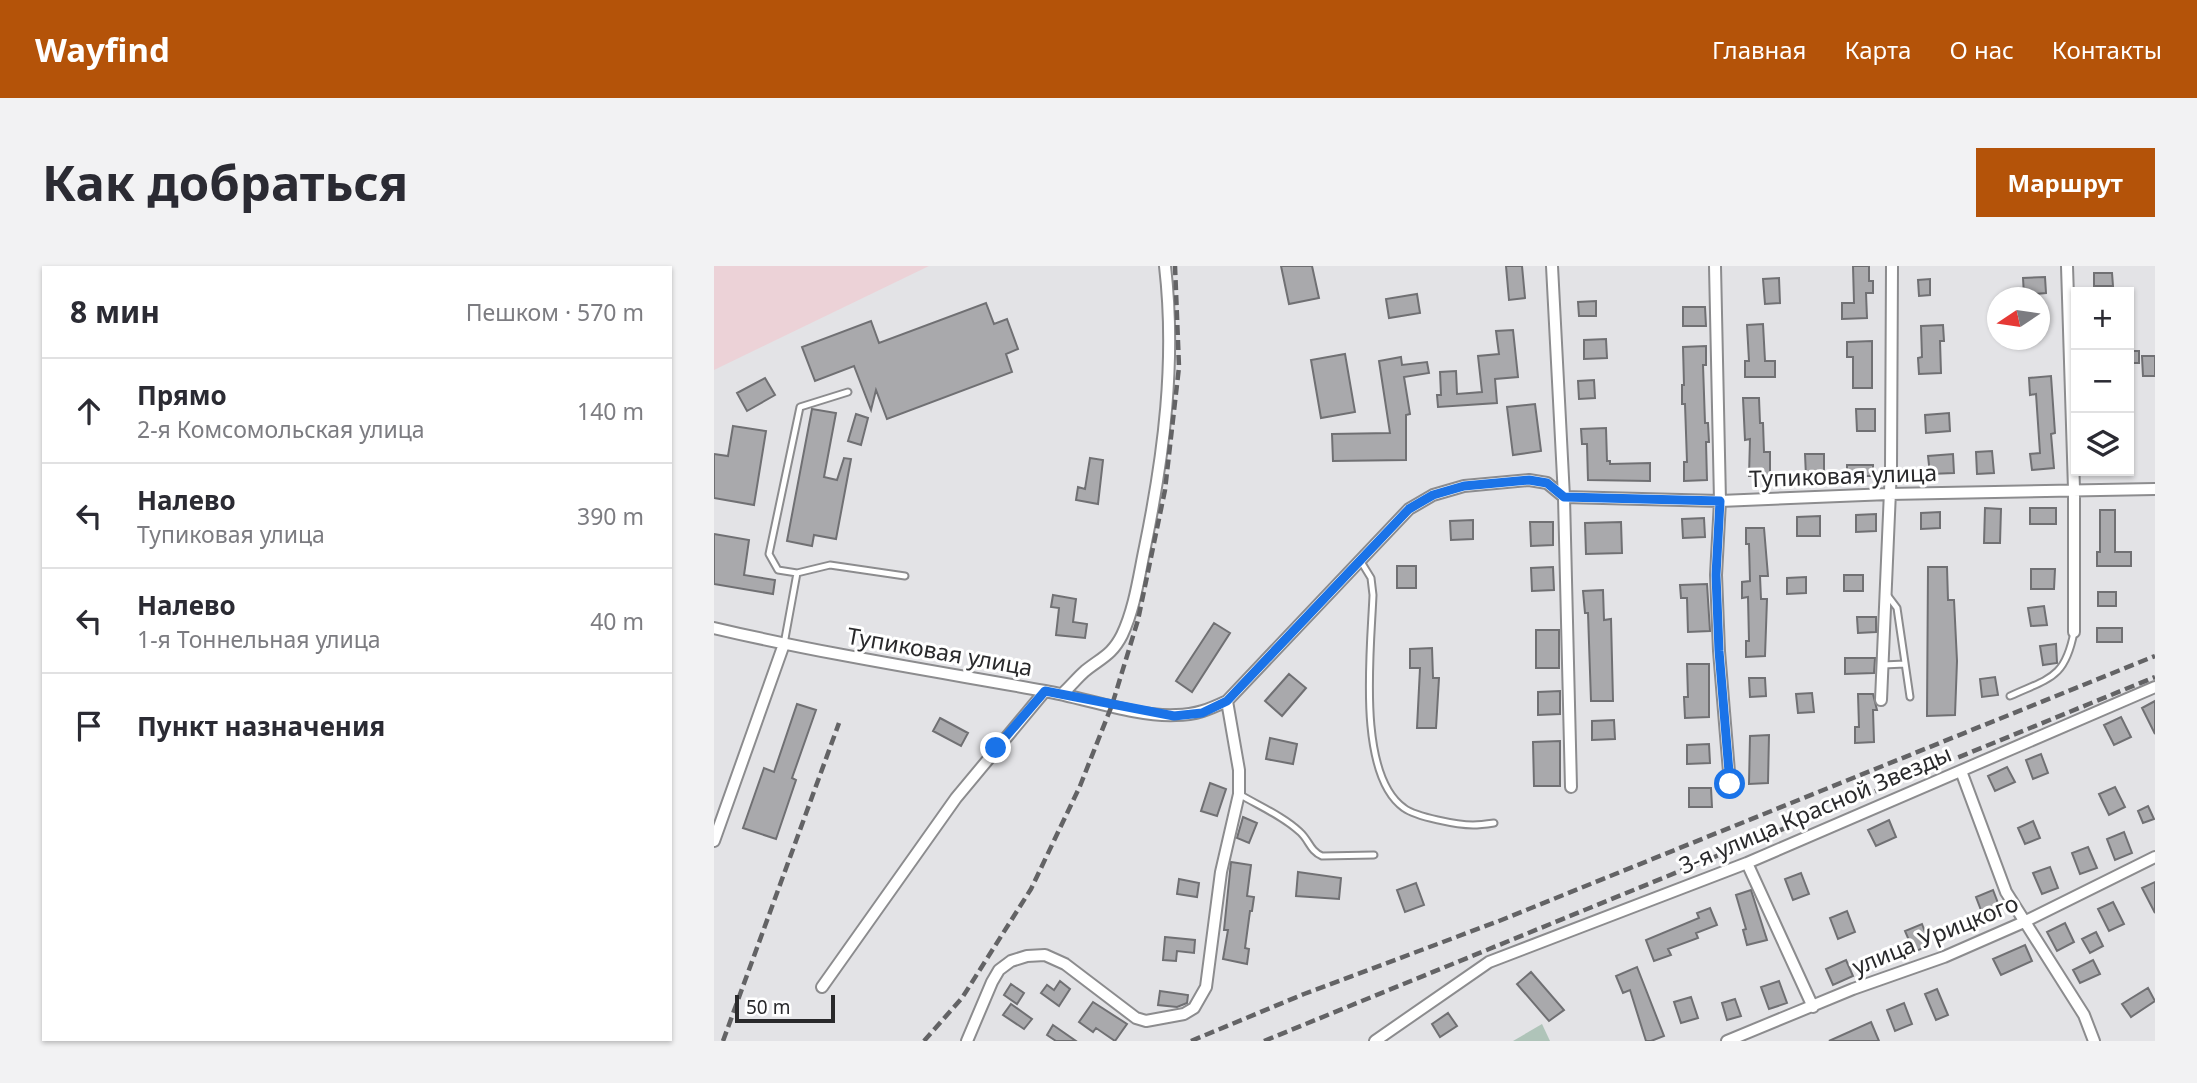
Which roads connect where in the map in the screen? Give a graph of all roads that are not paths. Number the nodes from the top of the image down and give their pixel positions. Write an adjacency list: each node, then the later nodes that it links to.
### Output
1 (1165, 266): 23 (street)
2 (1552, 266): 10 (street)
3 (1716, 266): 11 (street)
4 (1892, 266): 9 (street)
5 (2067, 266): 7 (street)
6 (848, 392): 13 (lane)
7 (2074, 489): 8 (street, Тупиковая улица); 9 (street, Тупиковая улица); 17 (street)
8 (2155, 489)
9 (1889, 494): 11 (street, Тупиковая улица); 15 (street)
10 (1564, 497): 11 (street, Тупиковая улица); 12 (street, Тупиковая улица); 30 (street)
11 (1720, 501): 29 (street)
12 (1360, 560): 27 (street, Тупиковая улица); 32 (lane)
13 (797, 573): 14 (lane); 18 (lane)
14 (905, 576)
15 (1887, 596): 19 (lane); 20 (street)
16 (714, 628): 18 (street, Тупиковая улица)
17 (2074, 632): 24 (lane)
18 (784, 644): 22 (street, Тупиковая улица); 33 (street)
19 (1905, 664): 20 (lane); 25 (lane)
20 (1882, 665): 26 (street)
21 (2155, 687): 28 (street, 3-я улица Красной Звезды)
22 (1045, 691): 23 (street, Тупиковая улица); 38 (street)
23 (1062, 694): 27 (street, Тупиковая улица)
24 (2010, 696)
25 (1910, 698)
26 (1881, 700)
27 (1227, 701): 31 (street)
28 (1961, 771): 36 (street, 3-я улица Красной Звезды); 37 (street)
29 (1730, 784)
30 (1571, 788)
31 (1239, 794): 34 (lane); 40 (street)
32 (1494, 823)
33 (714, 841)
34 (1374, 855)
35 (2155, 857): 37 (street, улица Урицкого)
36 (1747, 863): 39 (street); 41 (street, 3-я улица Красной Звезды)
37 (2024, 922): 39 (street, улица Урицкого); 43 (street)
38 (822, 987)
39 (1813, 1007): 42 (street, улица Урицкого)
40 (967, 1041)
41 (1375, 1041)
42 (1727, 1041)
43 (2094, 1041)

